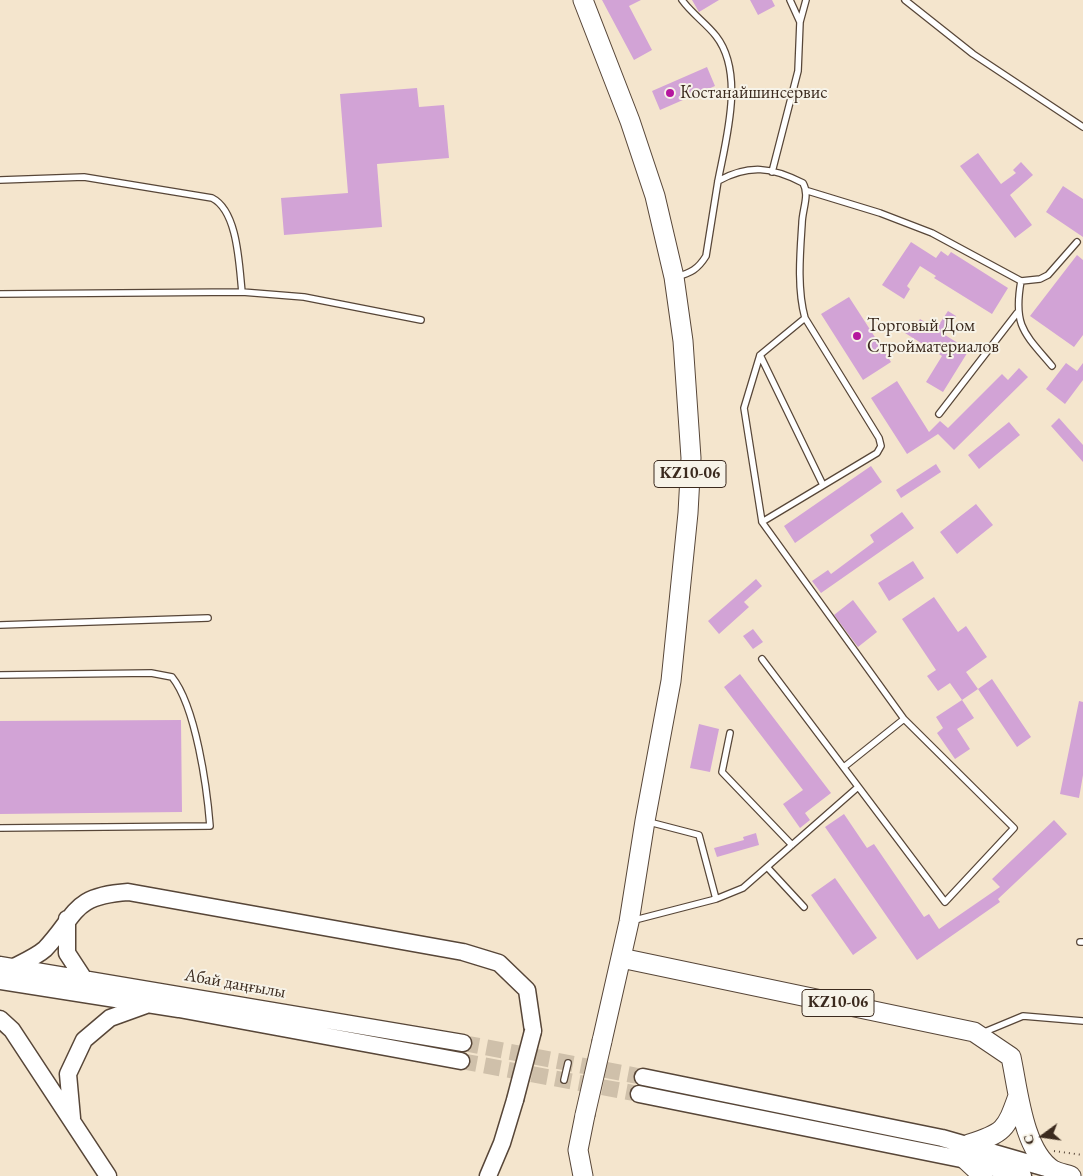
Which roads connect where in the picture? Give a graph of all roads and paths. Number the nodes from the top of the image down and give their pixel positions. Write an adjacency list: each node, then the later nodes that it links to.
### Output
1 (583, 0): 13 (highway, KZ10-06)
2 (682, 0): 10 (lane)
3 (790, 0): 6 (lane)
4 (806, 0): 6 (lane)
5 (905, 0): 7 (lane)
6 (800, 22): 8 (lane)
7 (1083, 127)
8 (772, 172): 10 (lane); 11 (lane)
9 (0, 180): 15 (lane)
10 (718, 181): 13 (lane)
11 (808, 191): 14 (lane); 18 (lane)
12 (1077, 242): 14 (lane)
13 (674, 277): 33 (highway, KZ10-06)
14 (1021, 281): 17 (lane)
15 (242, 292): 16 (lane); 19 (lane)
16 (0, 294)
17 (1017, 313): 21 (lane); 22 (lane)
18 (804, 318): 20 (lane); 23 (lane)
19 (421, 320)
20 (760, 355): 23 (lane); 24 (lane)
21 (1052, 366)
22 (939, 414)
23 (823, 485): 24 (lane)
24 (762, 522): 29 (lane)
25 (208, 618): 26 (lane)
26 (0, 625)
27 (762, 658): 31 (lane)
28 (0, 675): 34 (lane)
29 (904, 719): 31 (lane); 32 (lane)
30 (730, 733): 35 (lane)
31 (844, 767): 32 (lane)
32 (858, 787): 35 (lane)
33 (644, 821): 37 (lane); 40 (highway, KZ10-06)
34 (0, 828)
35 (792, 846): 36 (lane)
36 (767, 867): 37 (lane); 38 (lane)
37 (716, 898): 40 (lane)
38 (804, 908)
39 (68, 919): 42 (main road); 43 (main road); 62 (main road, bridge)
40 (629, 922): 41 (highway, KZ10-06)
41 (621, 958): 48 (highway, KZ10-06); 63 (highway, KZ10-06, bridge)
42 (7, 966): 43 (main road, Абай даңғылы)
43 (84, 979): 49 (main road, Абай даңғылы)
44 (0, 981): 45 (main road, Абай даңғылы)
45 (147, 1005): 50 (main road, Абай даңғылы); 56 (main road)
46 (0, 1019): 56 (main road)
47 (1083, 1021): 48 (lane)
48 (978, 1034): 55 (highway, KZ10-06)
49 (463, 1043)
50 (461, 1061)
51 (568, 1063): 53 (lane)
52 (643, 1077): 58 (main road)
53 (564, 1080)
54 (639, 1094): 58 (main road)
55 (1019, 1094): 57 (highway, KZ10-06); 58 (highway)
56 (72, 1120): 61 (main road)
57 (1034, 1148): 59 (path); 60 (highway, KZ10-06)
58 (968, 1152): 60 (main road); 64 (highway); 65 (main road)
59 (1083, 1155)
60 (1053, 1170): 66 (highway)
61 (108, 1176)
62 (488, 1176)
63 (583, 1176)
64 (983, 1176)
65 (1023, 1176)
66 (1071, 1176)

